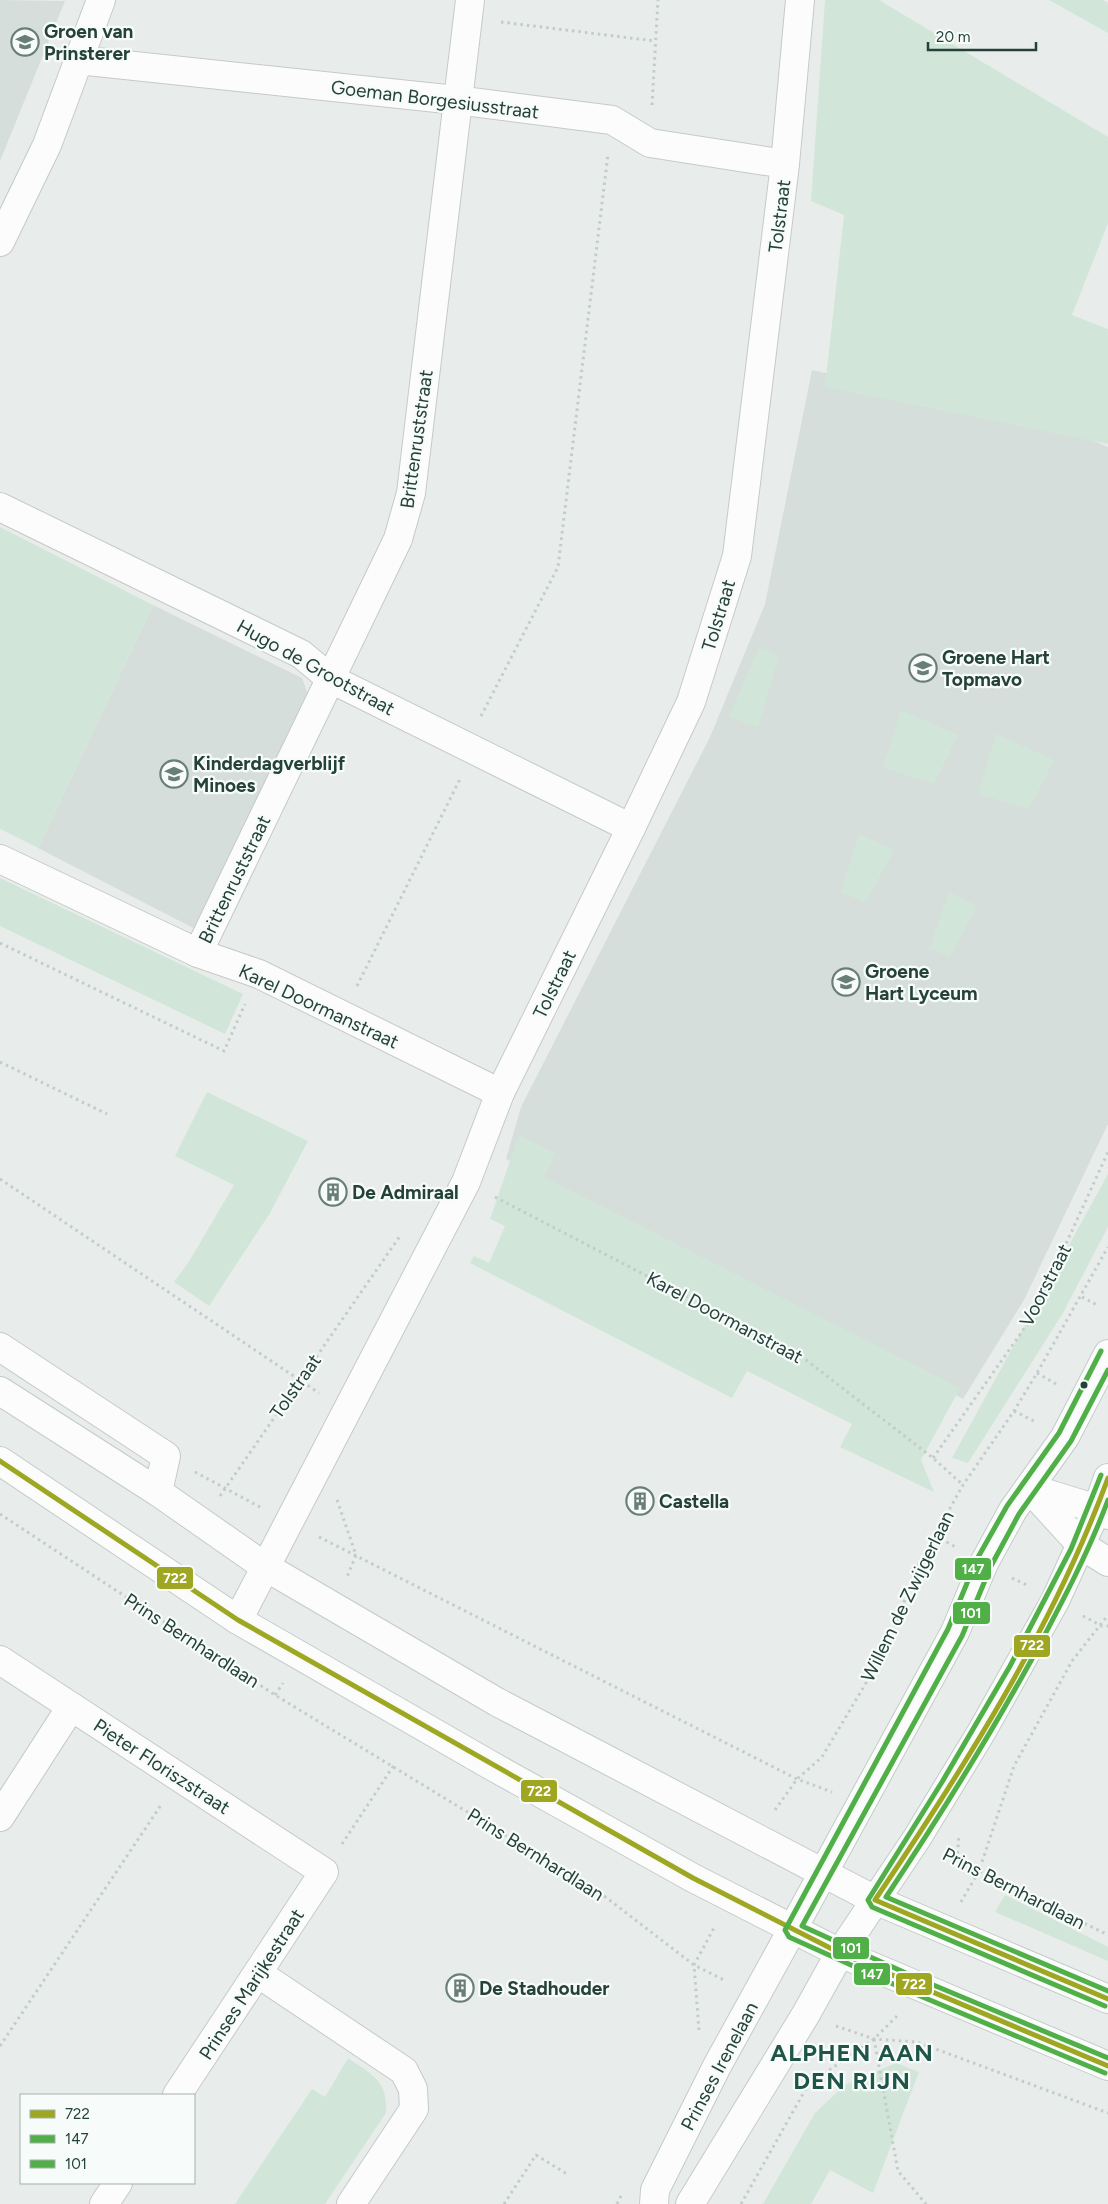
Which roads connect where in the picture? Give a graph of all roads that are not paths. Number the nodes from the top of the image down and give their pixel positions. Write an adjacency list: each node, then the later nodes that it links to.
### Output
1 (100, 0): 4 (street)
2 (800, 0): 6 (street, Tolstraat)
3 (469, 9): 5 (street, Brittenruststraat)
4 (78, 60): 5 (street, Goeman Borgesiusstraat); 7 (street)
5 (456, 100): 6 (street, Goeman Borgesiusstraat); 9 (street, Brittenruststraat)
6 (785, 164): 10 (street, Tolstraat)
7 (0, 242)
8 (0, 507): 9 (street, Hugo de Grootstraat)
9 (331, 679): 10 (street, Hugo de Grootstraat); 12 (street, Brittenruststraat)
10 (631, 828): 13 (street, Tolstraat)
11 (0, 860): 12 (street, Karel Doormanstraat)
12 (198, 954): 13 (street, Karel Doormanstraat)
13 (500, 1093): 24 (street, Tolstraat)
14 (0, 1347): 20 (street)
15 (1108, 1354): 19 (street)
16 (0, 1391): 20 (street)
17 (0, 1461): 25 (street)
18 (1108, 1478): 21 (street)
19 (1028, 1488): 21 (street); 22 (street); 30 (street)
20 (158, 1492): 24 (street)
21 (1103, 1512): 22 (street)
22 (1080, 1545): 23 (street); 31 (street)
23 (1108, 1562)
24 (264, 1566): 25 (street, Tolstraat); 30 (street)
25 (238, 1620): 32 (street)
26 (0, 1660): 27 (street, Pieter Floriszstraat)
27 (72, 1707): 28 (street); 29 (street, Pieter Floriszstraat)
28 (0, 1817)
29 (324, 1872): 34 (street, Prinses Marijkestraat)
30 (823, 1873): 31 (street); 32 (street)
31 (875, 1900): 33 (street); 35 (street)
32 (792, 1930): 33 (street); 41 (street, Prinses Irenelaan)
33 (840, 1953): 36 (street); 42 (street)
34 (258, 1974): 37 (street, Prinses Marijkestraat); 40 (street)
35 (1108, 1999)
36 (1108, 2066)
37 (178, 2094)
38 (117, 2184): 39 (street)
39 (104, 2204)
40 (351, 2204)
41 (654, 2204)
42 (690, 2204)

